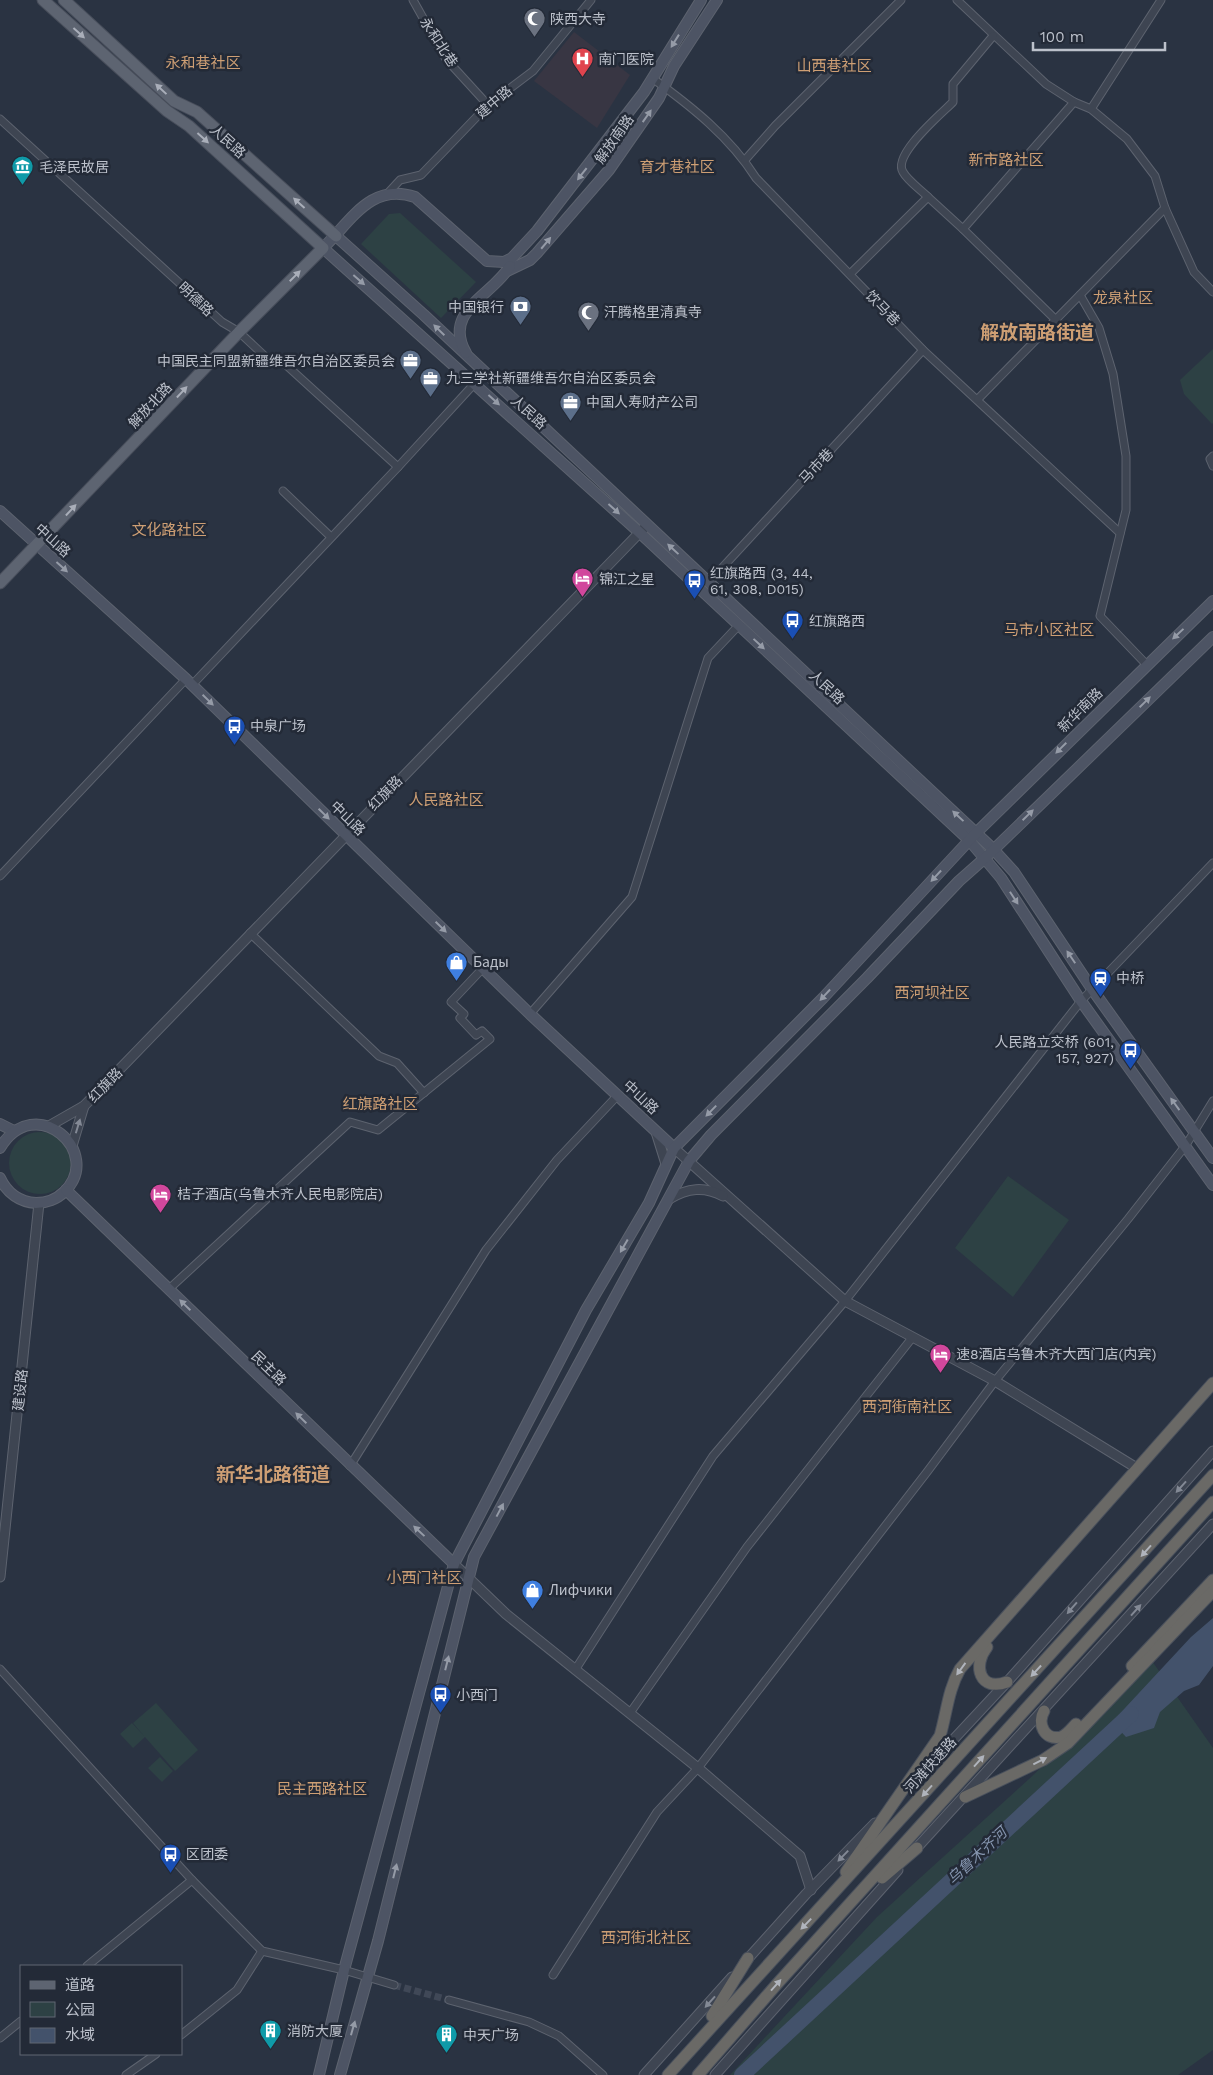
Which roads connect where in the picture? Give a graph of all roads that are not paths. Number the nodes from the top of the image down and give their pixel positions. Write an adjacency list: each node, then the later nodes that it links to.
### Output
1 (43, 0): 23 (main road, 人民路, one-way to 23)
2 (64, 0): 22 (main road, 人民路, one-way to 2)
3 (413, 0): 14 (street, 永和北巷)
4 (701, 0): 11 (main road, 解放南路, one-way to 11)
5 (717, 0): 12 (main road, 解放南路)
6 (901, 0): 17 (street)
7 (957, 0): 10 (street)
8 (1161, 0): 15 (street)
9 (588, 1): 14 (street, 建中路)
10 (993, 36): 13 (street); 19 (street)
11 (652, 78): 12 (street, 饮马巷); 24 (main road, 解放南路, one-way to 24)
12 (664, 87): 17 (street, 饮马巷); 26 (main road, 解放南路, one-way to 12)
13 (1074, 102): 15 (street); 21 (street)
14 (488, 104): 18 (street, 建中路)
15 (1091, 109): 20 (street)
16 (0, 119): 31 (street, 明德路)
17 (745, 160): 27 (street, 饮马巷)
18 (388, 193): 22 (main road); 25 (main road, 解放南路)
19 (928, 197): 21 (street); 27 (street)
20 (1165, 208): 28 (street); 29 (street)
21 (963, 229): 30 (street)
22 (336, 236): 23 (main road); 33 (main road, 人民路, one-way to 22)
23 (323, 248): 31 (main road, 解放北路, one-way to 23); 34 (main road, 人民路, one-way to 34)
24 (518, 252): 25 (main road, 解放南路); 26 (main road, 解放南路)
25 (480, 256): 26 (main road)
26 (507, 271): 33 (main road, 解放南路)
27 (850, 274): 32 (street, 饮马巷)
28 (1213, 292)
29 (1080, 296): 30 (street); 42 (street)
30 (1056, 320): 35 (street)
31 (239, 332): 38 (street, 明德路); 44 (main road, 解放北路, one-way to 31)
32 (923, 350): 35 (street, 饮马巷); 45 (street, 马市巷)
33 (474, 364): 41 (main road, 人民路)
34 (475, 383): 38 (street); 41 (main road, 人民路, one-way to 41)
35 (978, 399): 42 (street, 饮马巷)
36 (1213, 456): 37 (street)
37 (1213, 466)
38 (398, 467): 43 (street)
39 (283, 491): 43 (street)
40 (0, 511): 44 (main road, 中山路)
41 (643, 528): 45 (main road, 人民路, one-way to 41); 48 (main road, 人民路); 52 (street, 红旗路)
42 (1120, 533): 50 (street)
43 (331, 537): 51 (street)
44 (38, 546): 46 (main road, 解放北路); 51 (main road, 中山路, one-way to 51)
45 (708, 582): 53 (main road, 人民路, one-way to 45)
46 (0, 583)
47 (1213, 600): 50 (main road, 新华南路, one-way to 50)
48 (739, 625): 53 (main road, 人民路, one-way to 53); 62 (street)
49 (1213, 637): 54 (main road, one-way to 49)
50 (1146, 664): 53 (main road, 新华南路, one-way to 53)
51 (189, 682): 52 (main road, 中山路, one-way to 52); 57 (street)
52 (345, 834): 58 (street, 红旗路); 59 (main road, 中山路, one-way to 59)
53 (972, 836): 54 (main road, 人民路); 55 (main road, 人民路); 75 (main road, 新华南路, one-way to 75)
54 (993, 849): 55 (main road); 60 (main road, 人民路, one-way to 54)
55 (985, 858): 61 (main road, 人民路, one-way to 61); 77 (main road)
56 (1213, 863): 60 (street)
57 (0, 876)
58 (250, 933): 63 (street); 66 (street, 红旗路)
59 (483, 968): 62 (main road, 中山路); 63 (street)
60 (1092, 989): 61 (street); 71 (main road, 人民路, one-way to 60)
61 (1081, 1001): 72 (main road, 人民路); 86 (street)
62 (530, 1014): 64 (main road, 中山路)
63 (424, 1093): 85 (street)
64 (618, 1095): 67 (main road, 中山路); 92 (street)
65 (1213, 1101): 71 (street)
66 (84, 1106): 69 (street); 73 (street, one-way to 66)
67 (646, 1121): 75 (main road, 中山路); 78 (street)
68 (0, 1124): 70 (main road)
69 (49, 1126): 70 (main road); 73 (main road)
70 (14, 1131): 74 (main road)
71 (1194, 1132): 72 (street); 76 (main road, 人民路)
72 (1186, 1145): 80 (main road, 人民路); 88 (street)
73 (72, 1146): 81 (main road)
74 (0, 1148)
75 (674, 1148): 77 (street); 78 (main road, 新华南路)
76 (1213, 1158)
77 (689, 1161): 82 (main road); 84 (street)
78 (666, 1164): 97 (main road, 新华南路, one-way to 97)
79 (0, 1178): 83 (main road)
80 (1213, 1184)
81 (66, 1190): 83 (main road); 85 (main road, 民主路)
82 (669, 1199): 84 (street); 99 (main road, one-way to 82)
83 (39, 1203): 98 (street, 建设路)
84 (737, 1204): 86 (street)
85 (169, 1289): 92 (main road, 民主路, one-way to 85)
86 (845, 1302): 87 (street); 103 (street)
87 (912, 1338): 88 (street); 106 (street)
88 (995, 1382): 93 (street); 107 (street)
89 (1213, 1383): 109 (highway, one-way to 109)
90 (1213, 1391): 104 (highway)
91 (1213, 1451): 104 (street, one-way to 104)
92 (350, 1466): 97 (main road, 民主路, one-way to 92)
93 (1135, 1466)
94 (1213, 1475): 113 (highway, 河滩快速路, one-way to 113)
95 (1213, 1502): 114 (highway, one-way to 95)
96 (1213, 1524): 105 (street, one-way to 96)
97 (454, 1564): 99 (street); 118 (main road, 新华南路)
98 (0, 1577)
99 (468, 1577): 103 (street); 120 (main road, one-way to 99)
100 (1213, 1580): 105 (highway)
101 (1213, 1592): 108 (highway, one-way to 101)
102 (0, 1669): 111 (street)
103 (575, 1670): 106 (street)
104 (1007, 1682): 109 (street)
105 (1044, 1711): 108 (street)
106 (630, 1714): 107 (street)
107 (698, 1768): 112 (street); 119 (street)
108 (965, 1797): 110 (street)
109 (886, 1812): 112 (street, one-way to 112); 113 (highway)
110 (917, 1848): 114 (highway); 135 (street)
111 (192, 1880): 115 (street); 117 (street)
112 (812, 1890): 116 (street)
113 (825, 1904): 126 (highway, 河滩快速路, one-way to 126)
114 (848, 1906): 134 (highway, one-way to 114)
115 (262, 1951): 118 (street); 124 (street)
116 (748, 1958): 126 (highway); 132 (street, one-way to 132)
117 (88, 1965)
118 (344, 1970): 120 (street); 129 (main road, 新华南路)
119 (553, 1975)
120 (368, 1976): 121 (street); 130 (main road, one-way to 120)
121 (394, 1986)
122 (449, 2000): 131 (street)
123 (20, 2021): 125 (street)
124 (182, 2034)
125 (0, 2038)
126 (698, 2039): 133 (highway, 河滩快速路)
127 (155, 2055): 128 (street)
128 (126, 2075)
129 (319, 2075)
130 (340, 2075)
131 (603, 2075)
132 (644, 2075)
133 (668, 2075)
134 (698, 2075)
135 (715, 2075)

